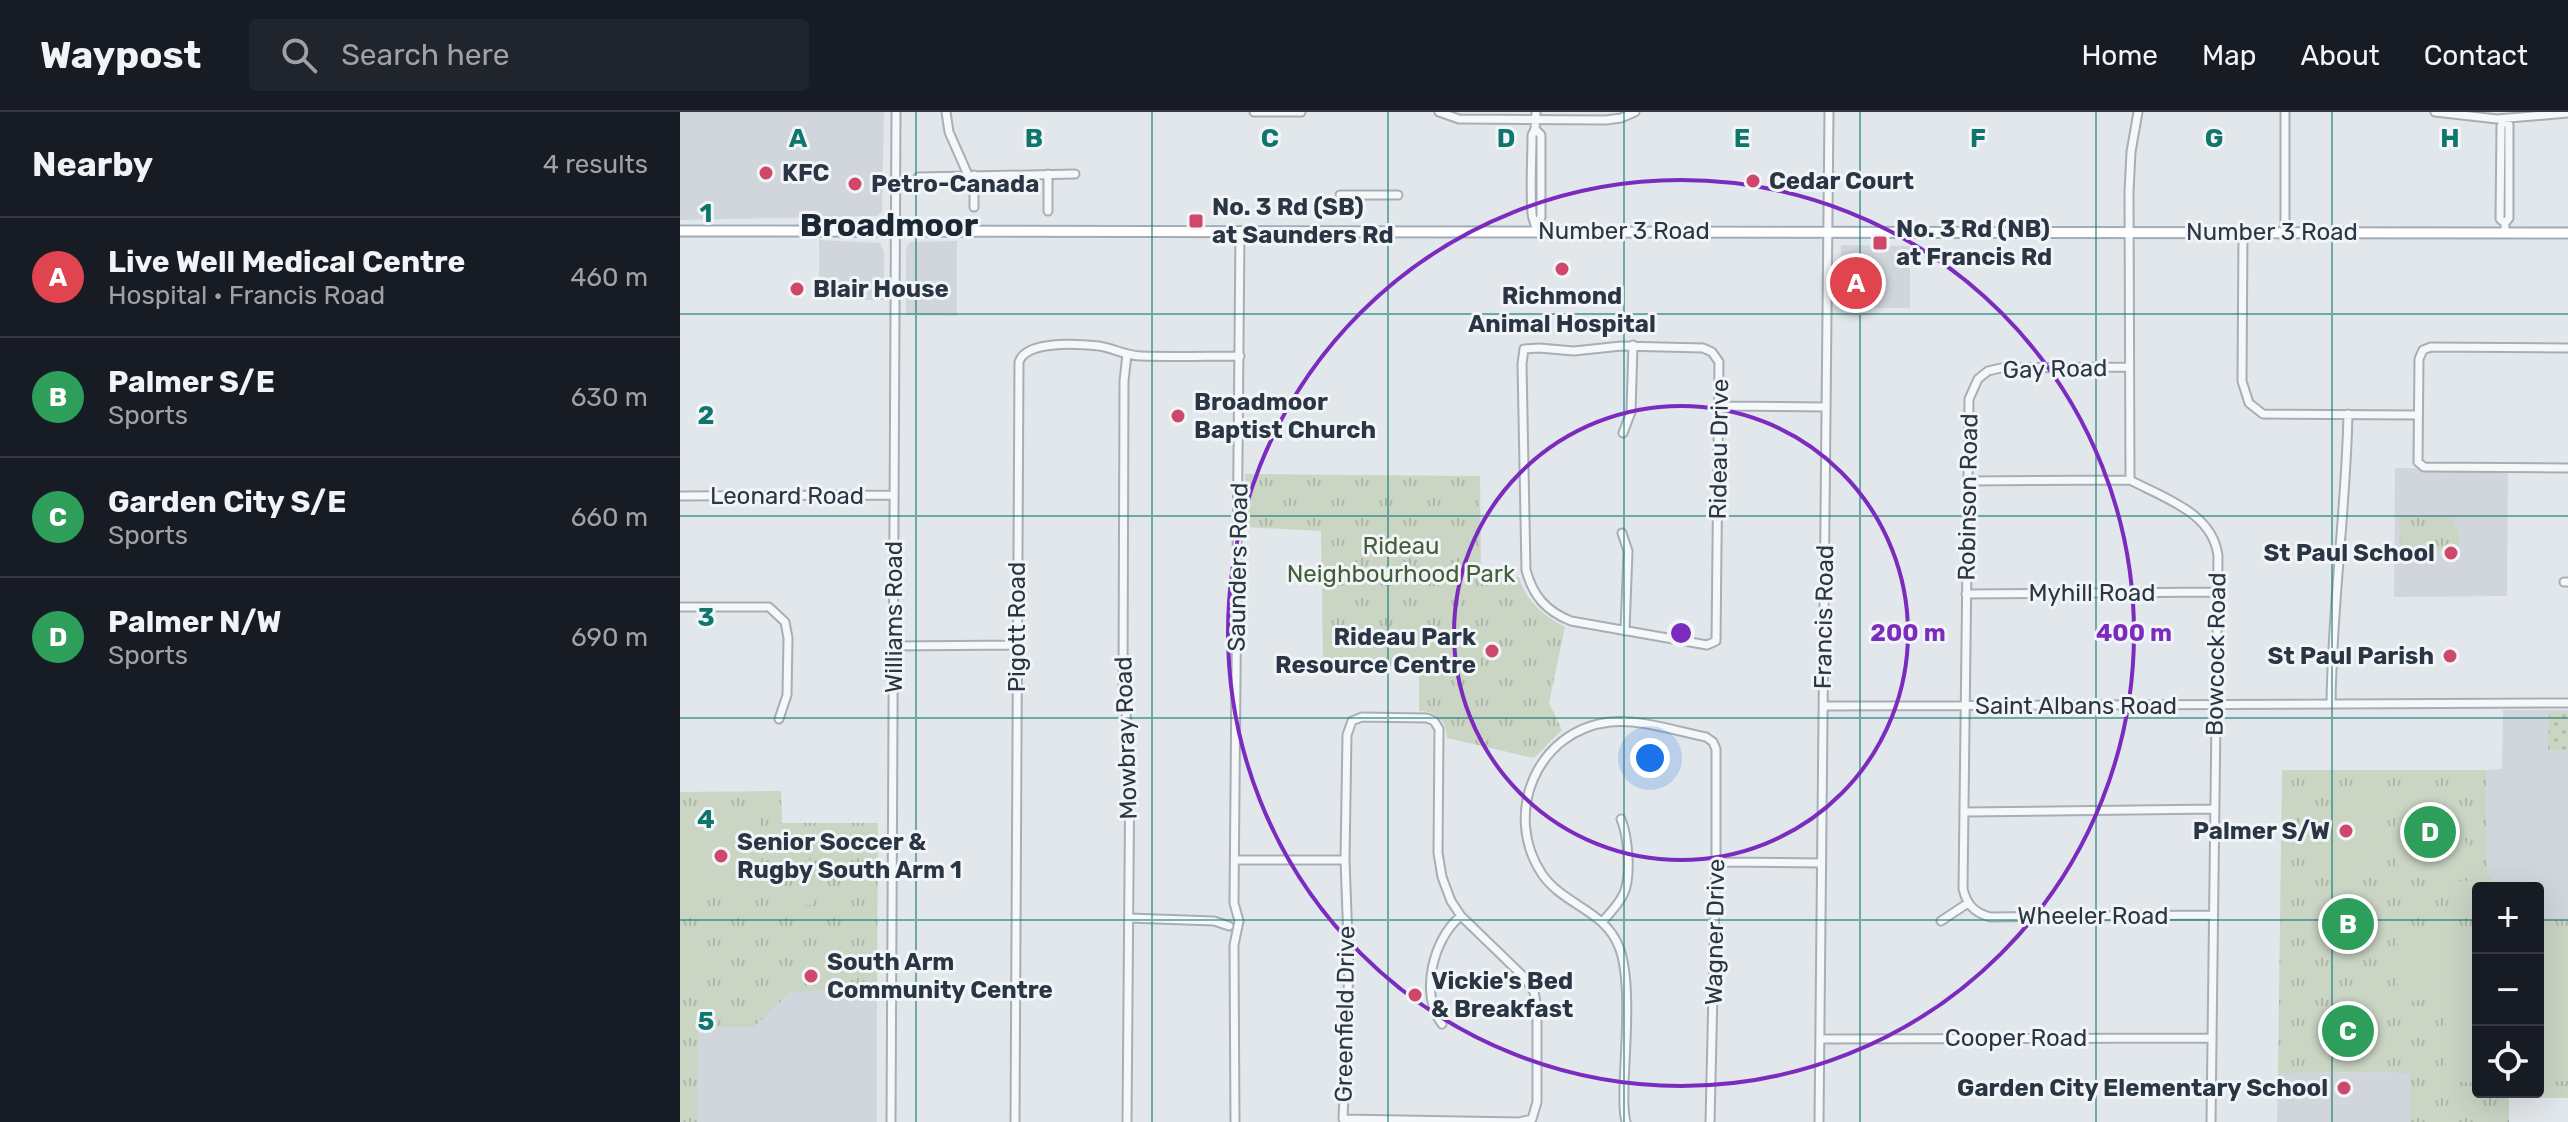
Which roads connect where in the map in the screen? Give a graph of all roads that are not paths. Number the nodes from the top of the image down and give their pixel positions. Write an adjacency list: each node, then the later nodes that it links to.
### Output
1 (896, 112): 24 (street, Williams Road)
2 (946, 112): 16 (street)
3 (1254, 112): 4 (street)
4 (1301, 112)
5 (1439, 112): 12 (street)
6 (1635, 112): 12 (street)
7 (1829, 112): 27 (street, Francis Road)
8 (2138, 112): 28 (street)
9 (2285, 112): 30 (street)
10 (2435, 112): 13 (street)
11 (2568, 113): 13 (street)
12 (1536, 116): 22 (street)
13 (2505, 119): 23 (street)
14 (1048, 174): 15 (street); 16 (street); 21 (street)
15 (1075, 174)
16 (971, 175): 17 (street); 20 (street)
17 (918, 177)
18 (1340, 195): 19 (street)
19 (1398, 195)
20 (974, 207)
21 (1048, 211)
22 (1536, 227): 26 (main road, Number 3 Road); 27 (main road, Number 3 Road)
23 (2505, 228): 30 (main road, Number 3 Road); 31 (main road, Number 3 Road)
24 (895, 230): 25 (main road, Number 3 Road); 26 (main road, Number 3 Road); 46 (street, Williams Road)
25 (680, 231)
26 (1240, 231): 35 (street, Saunders Road)
27 (1830, 231): 28 (main road, Number 3 Road); 39 (street, Francis Road)
28 (2130, 232): 29 (main road, Number 3 Road); 36 (street)
29 (2243, 232): 30 (main road, Number 3 Road); 40 (street)
30 (2285, 233)
31 (2568, 233)
32 (1633, 345): 38 (street, Rideau Drive); 42 (street); 52 (street, Rideau Drive)
33 (2568, 348): 41 (street)
34 (1127, 354): 35 (street, Pigott Road); 53 (street, Pigott Road); 71 (street, Mowbray Road)
35 (1240, 356): 64 (street, Saunders Road)
36 (2128, 367): 37 (street, Gay Road); 44 (street)
37 (1983, 374): 45 (street, Robinson Road)
38 (1720, 406): 39 (street); 52 (street, Rideau Drive)
39 (1826, 407): 58 (street, Francis Road)
40 (2348, 414): 41 (street); 56 (street)
41 (2418, 415): 43 (street)
42 (1623, 433)
43 (2568, 468)
44 (2130, 480): 45 (street); 49 (street, Bowcock Road)
45 (1967, 481): 50 (street, Robinson Road)
46 (894, 495): 47 (street, Leonard Road); 54 (street, Williams Road)
47 (680, 496)
48 (1622, 533): 52 (street)
49 (2217, 592): 50 (street, Myhill Road); 57 (street, Bowcock Road)
50 (1966, 594): 59 (street, Robinson Road)
51 (680, 607): 60 (street)
52 (1625, 631)
53 (1017, 645): 54 (street); 80 (street, Pigott Road)
54 (894, 646): 79 (street, Williams Road)
55 (2568, 703): 56 (street, Saint Albans Road)
56 (2331, 704): 57 (street, Saint Albans Road)
57 (2216, 705): 59 (street, Saint Albans Road); 61 (street, Bowcock Road)
58 (1823, 706): 59 (street, Saint Albans Road); 67 (street, Francis Road)
59 (1965, 707): 62 (street, Robinson Road)
60 (779, 719)
61 (2215, 809): 62 (street); 69 (street, Bowcock Road)
62 (1964, 812): 68 (street, Robinson Road)
63 (1621, 819): 73 (street)
64 (1235, 860): 65 (street); 72 (street, Saunders Road)
65 (1345, 860): 70 (street, Greenfield Drive); 70 (street, Greenfield Drive)
66 (1716, 862): 67 (street); 73 (street, Wagner Drive); 83 (street, Wagner Drive)
67 (1821, 863): 77 (street, Francis Road)
68 (1968, 903): 69 (street, Wheeler Road); 74 (street)
69 (2213, 915): 76 (street, Bowcock Road)
70 (1461, 916): 75 (street)
71 (1129, 918): 72 (street); 81 (street, Mowbray Road)
72 (1232, 921): 82 (street, Saunders Road)
73 (1603, 921): 78 (street)
74 (1941, 921)
75 (1442, 1024)
76 (2211, 1038): 77 (street, Cooper Road); 85 (street, Bowcock Road)
77 (1820, 1039): 84 (street, Francis Road)
78 (1625, 1118)
79 (891, 1122)
80 (1015, 1122)
81 (1127, 1122)
82 (1235, 1122)
83 (1710, 1122)
84 (1819, 1122)
85 (2211, 1122)

